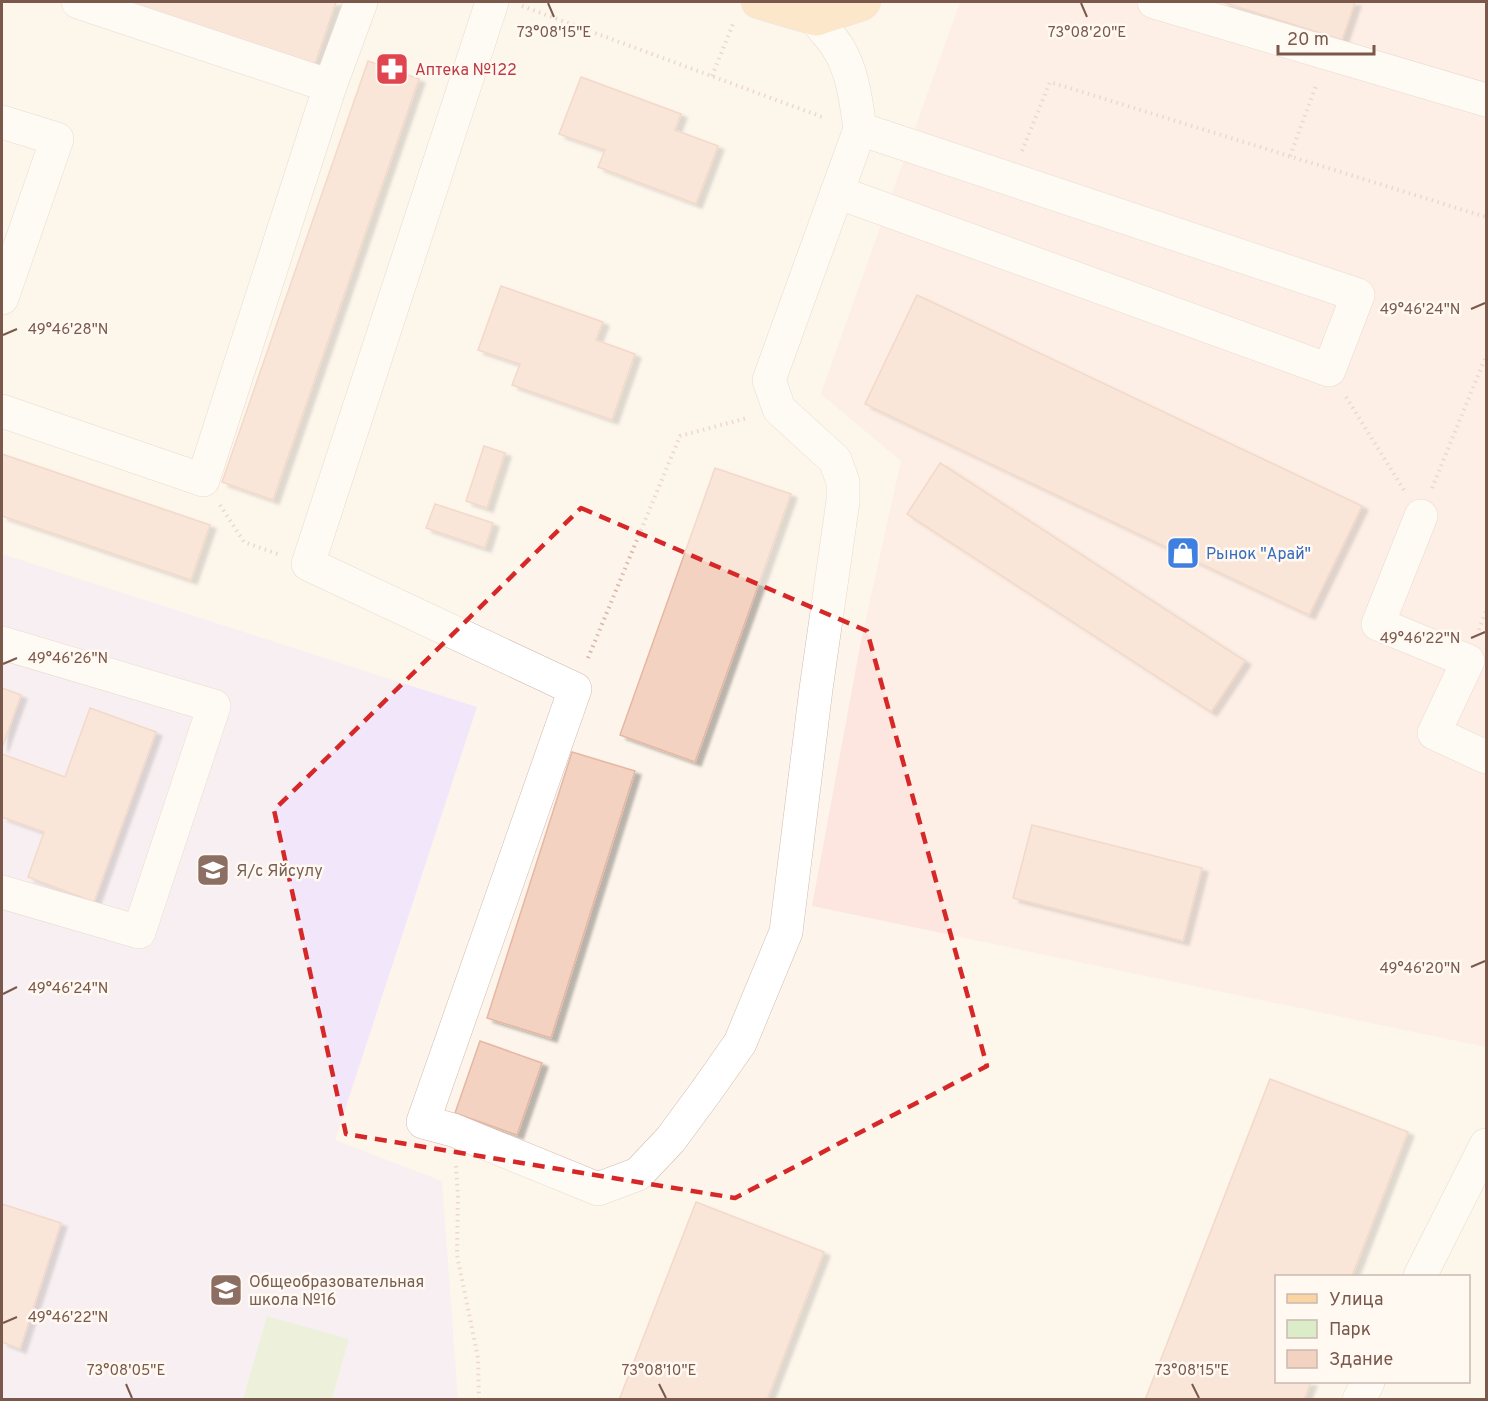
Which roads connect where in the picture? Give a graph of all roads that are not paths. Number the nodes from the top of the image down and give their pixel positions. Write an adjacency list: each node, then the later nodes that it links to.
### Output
1 (78, 2): 8 (street)
2 (361, 2): 8 (street)
3 (758, 2): 7 (main road)
4 (864, 2): 7 (main road)
5 (1154, 2): 9 (street)
6 (507, 4): 12 (street)
7 (816, 19): 11 (street)
8 (330, 87): 14 (street)
9 (1486, 100)
10 (2, 122): 13 (street)
11 (860, 129): 12 (street); 12 (street)
12 (837, 192)
13 (2, 298)
14 (2, 411)
15 (1421, 516): 17 (street)
16 (2, 643): 18 (street)
17 (1486, 757)
18 (2, 892)
19 (1486, 1145): 20 (street)
20 (1421, 1275)
21 (1368, 1383): 22 (street)
22 (1359, 1400)

